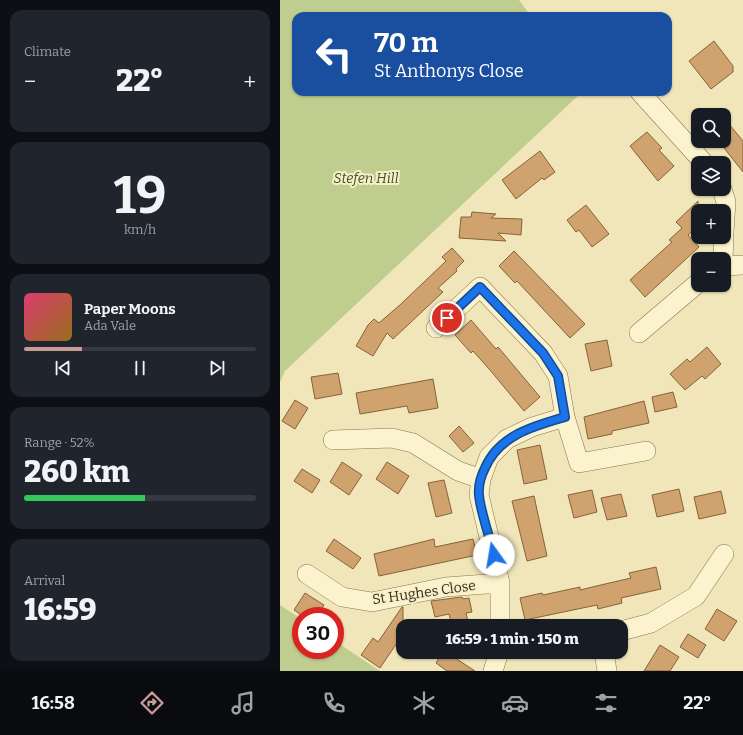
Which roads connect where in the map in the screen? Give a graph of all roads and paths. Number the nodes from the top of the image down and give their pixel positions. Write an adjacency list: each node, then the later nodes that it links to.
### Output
1 (644, 96): 2 (street)
2 (698, 156)
3 (743, 265): 4 (street)
4 (731, 266)
5 (691, 289): 7 (street)
6 (436, 328): 8 (street)
7 (639, 333)
8 (565, 417): 10 (street); 11 (street)
9 (333, 440): 11 (street)
10 (646, 451)
11 (480, 478): 14 (street)
12 (724, 554): 16 (street)
13 (307, 574): 14 (street, St Hughes Close)
14 (500, 582): 15 (street)
15 (500, 619)
16 (628, 629)
17 (497, 659): 19 (street)
18 (605, 659): 20 (street)
19 (493, 671)
20 (607, 671)

